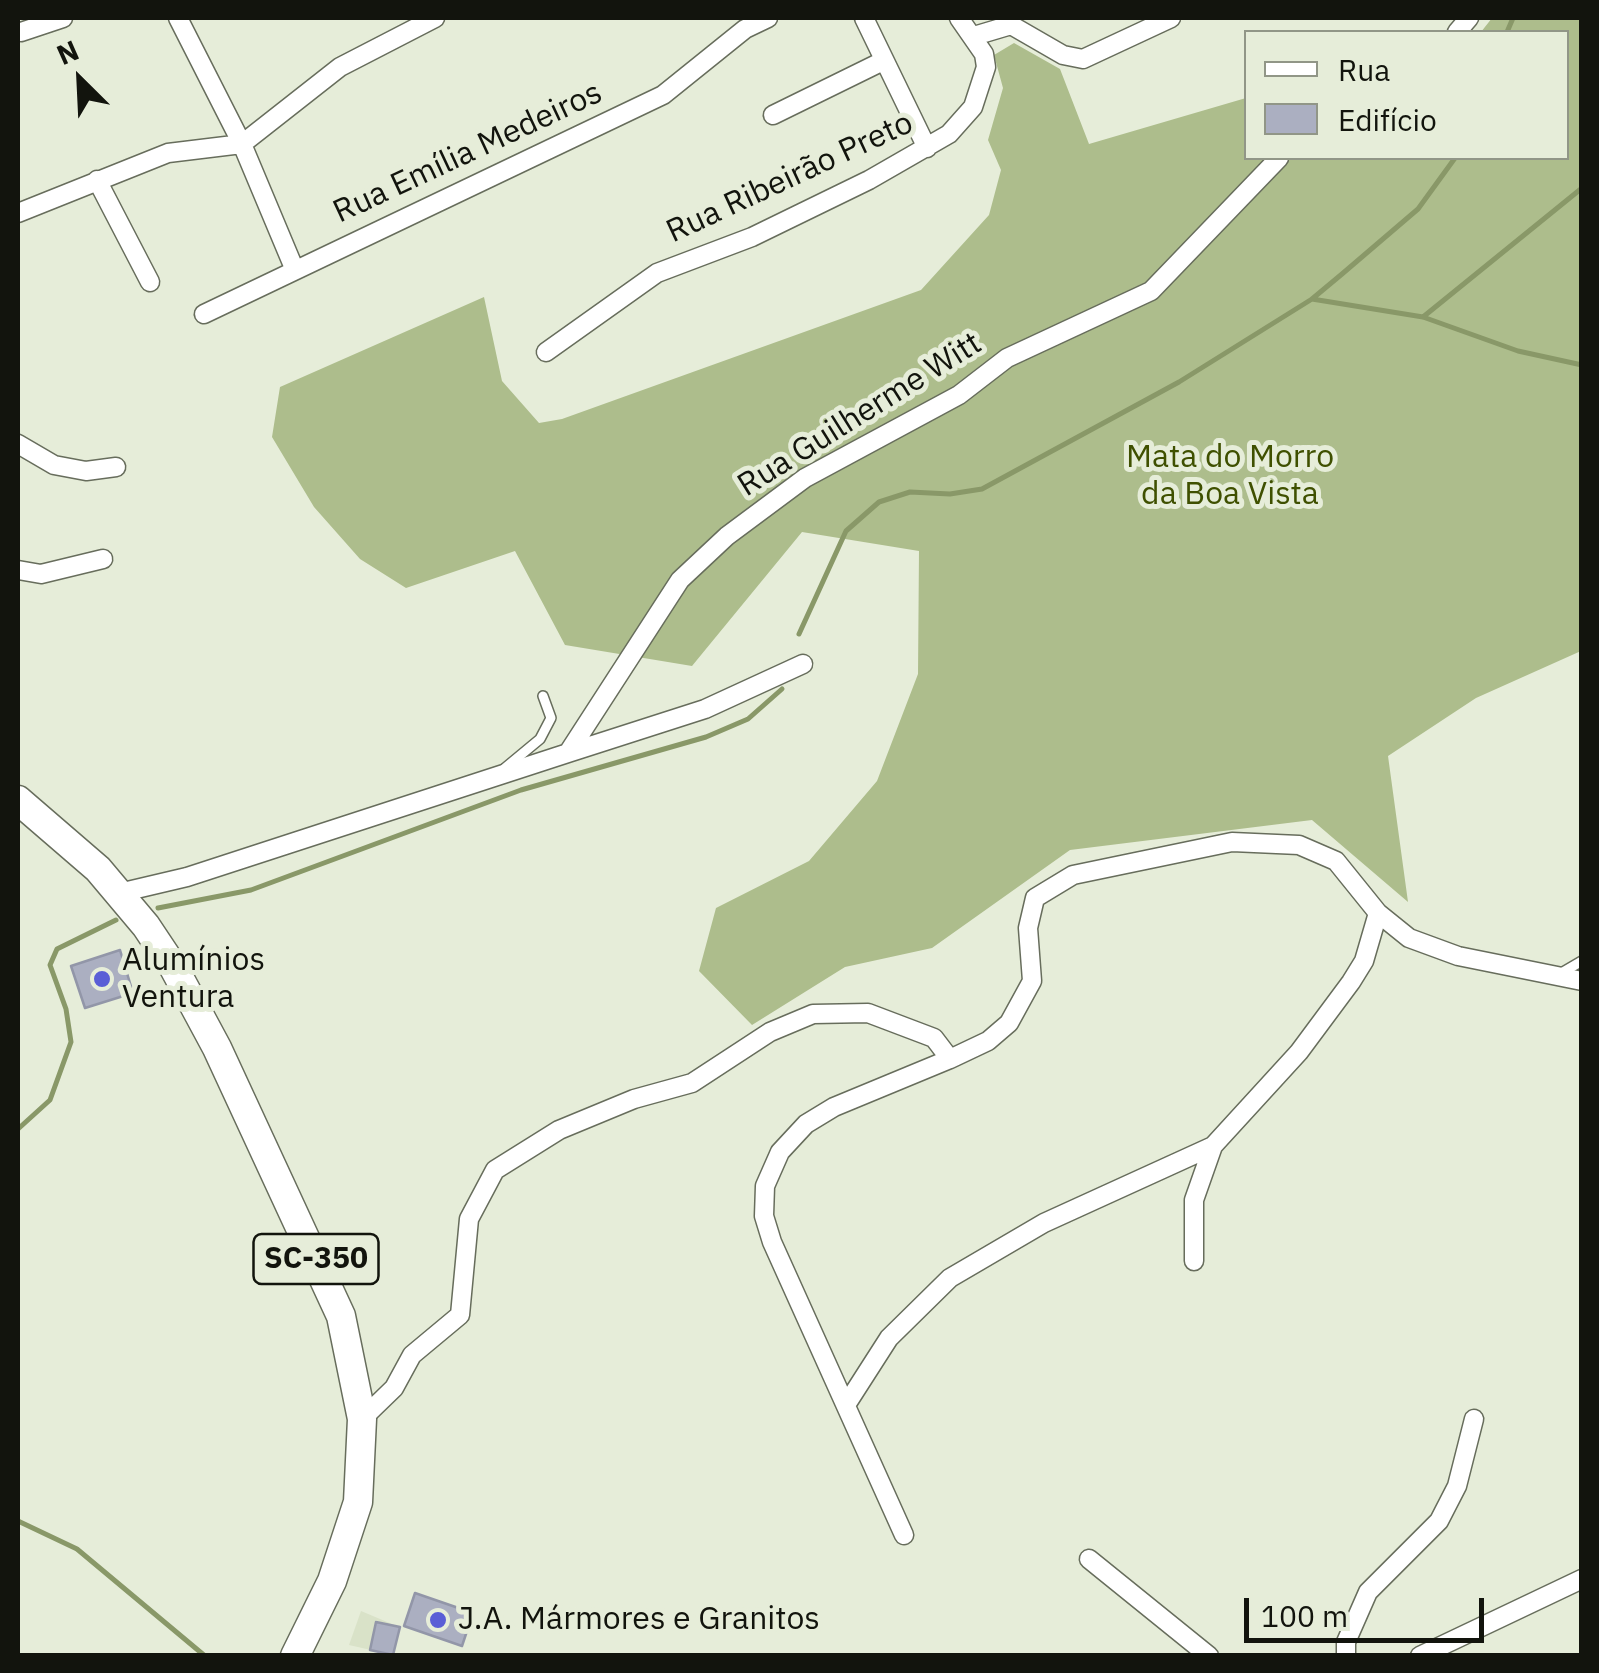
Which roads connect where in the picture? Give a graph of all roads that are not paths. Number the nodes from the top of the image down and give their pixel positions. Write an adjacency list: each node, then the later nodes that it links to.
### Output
1 (63, 18): 10 (street)
2 (178, 18): 14 (street)
3 (435, 18): 14 (street)
4 (768, 18): 9 (street, Rua Emília Medeiros)
5 (864, 18): 12 (street)
6 (959, 18): 11 (street, Rua Ribeirão Preto)
7 (1171, 18): 8 (street)
8 (1150, 22): 11 (street)
9 (743, 23): 19 (street, Rua Emília Medeiros)
10 (21, 32)
11 (974, 36): 15 (street, Rua Ribeirão Preto)
12 (883, 61): 13 (street); 15 (street)
13 (773, 115)
14 (242, 144): 17 (street); 19 (street)
15 (927, 148): 22 (street, Rua Ribeirão Preto)
16 (1277, 160): 29 (street, Rua Guilherme Witt)
17 (97, 180): 18 (street); 20 (street)
18 (18, 213)
19 (294, 268): 21 (street, Rua Emília Medeiros)
20 (150, 282)
21 (204, 314)
22 (546, 352)
23 (18, 444): 24 (street)
24 (116, 467)
25 (103, 559): 26 (street)
26 (18, 570)
27 (802, 664): 29 (street)
28 (543, 696): 30 (lane)
29 (568, 753): 30 (street)
30 (495, 777): 32 (street)
31 (18, 800): 32 (main road, SC-350)
32 (120, 893): 44 (main road, SC-350)
33 (1378, 912): 35 (street); 37 (street); 38 (street)
34 (1582, 960): 35 (lane)
35 (1557, 976): 36 (street)
36 (1582, 981)
37 (950, 1059): 42 (street); 44 (street)
38 (1213, 1146): 39 (street); 40 (street)
39 (1157, 1171): 40 (street); 42 (street)
40 (1196, 1189): 41 (street)
41 (1194, 1261)
42 (846, 1405): 45 (street)
43 (1474, 1419): 50 (street)
44 (362, 1420): 48 (main road, SC-350)
45 (904, 1535)
46 (1089, 1559): 49 (street)
47 (1582, 1579): 51 (street)
48 (294, 1656)
49 (1209, 1656)
50 (1346, 1656)
51 (1420, 1656)

